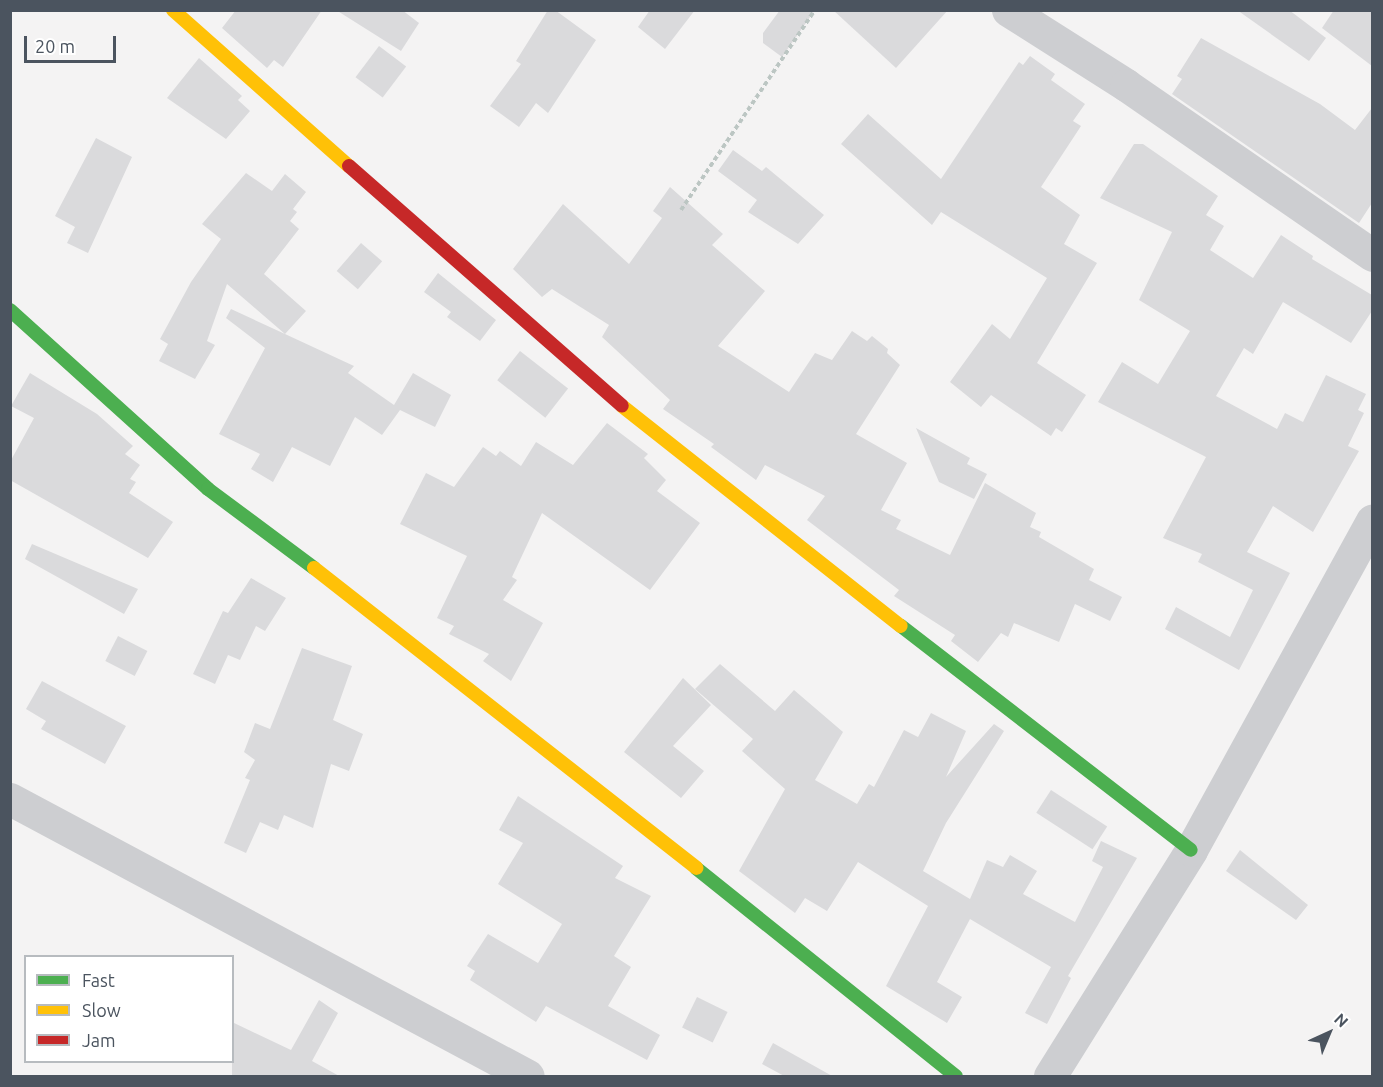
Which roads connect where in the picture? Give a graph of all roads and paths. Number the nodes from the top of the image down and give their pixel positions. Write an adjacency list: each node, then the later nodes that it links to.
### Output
1 (173, 10): 9 (street)
2 (815, 10): 4 (path)
3 (1008, 10): 5 (street)
4 (681, 210)
5 (1372, 255)
6 (10, 310): 11 (street)
7 (1372, 521): 9 (street)
8 (10, 799): 10 (street)
9 (1191, 850): 12 (street)
10 (528, 1077)
11 (956, 1077)
12 (1050, 1077)

